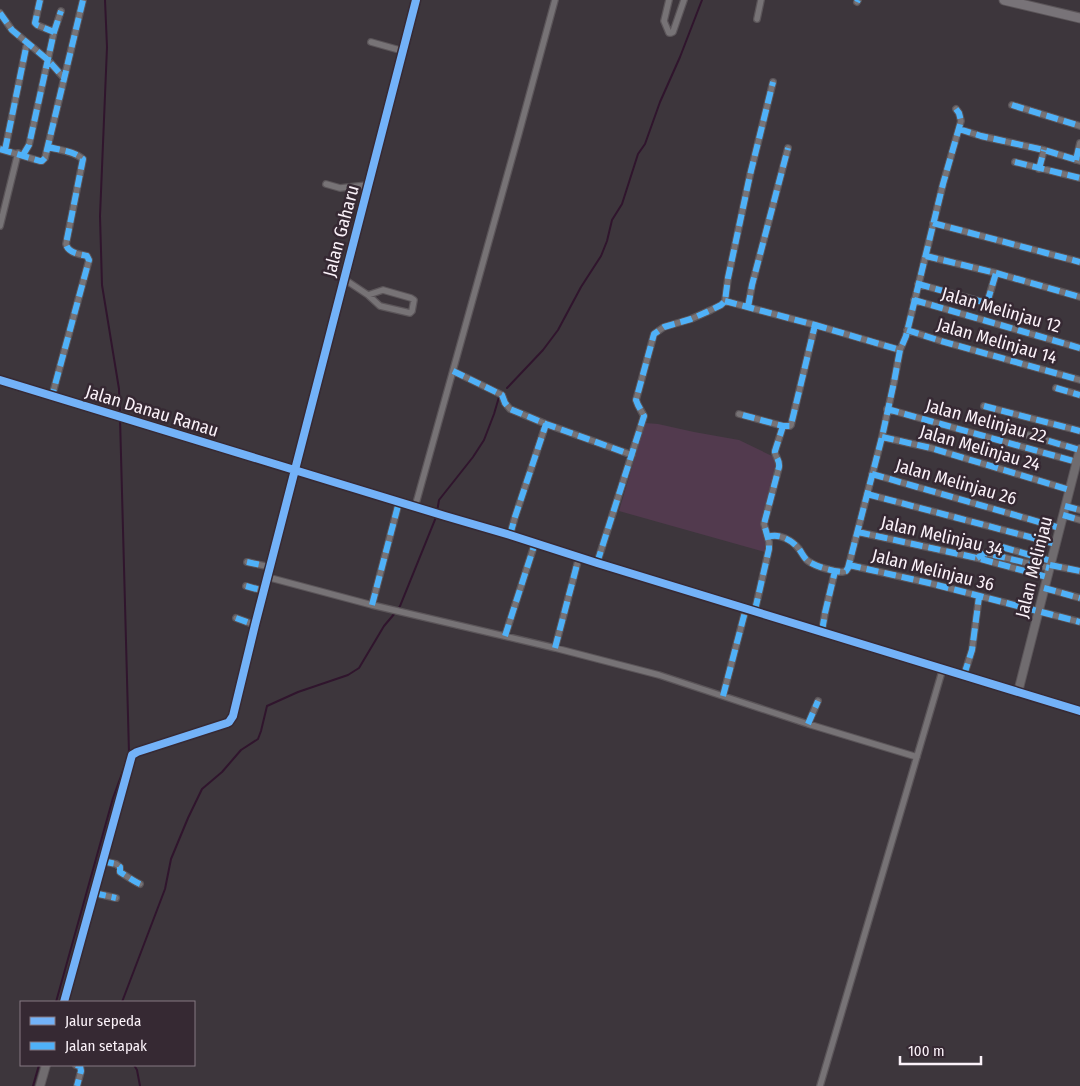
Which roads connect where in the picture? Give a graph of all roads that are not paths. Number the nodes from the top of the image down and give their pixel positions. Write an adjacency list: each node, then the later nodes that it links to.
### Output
1 (40, 0): 14 (street)
2 (83, 0): 19 (street)
3 (416, 0): 17 (street, Jalan Gaharu)
4 (555, 0): 53 (street)
5 (669, 0): 6 (street)
6 (684, 0)
7 (761, 0): 13 (street)
8 (1004, 0): 9 (main road)
9 (1014, 1): 12 (main road)
10 (61, 11): 14 (street)
11 (0, 13): 16 (street)
12 (1080, 18)
13 (757, 19)
14 (54, 32): 18 (street)
15 (371, 42): 17 (street)
16 (27, 43): 18 (street); 28 (street)
17 (403, 51): 36 (street, Jalan Gaharu)
18 (48, 60): 19 (street); 30 (street)
19 (64, 78): 26 (street)
20 (774, 82): 47 (street)
21 (1012, 105): 23 (street)
22 (956, 110): 24 (street)
23 (1080, 126)
24 (959, 129): 29 (street); 37 (street)
25 (1080, 143): 31 (street)
26 (48, 147): 30 (street); 58 (street)
27 (788, 148): 48 (street)
28 (2, 149): 30 (street)
29 (1044, 150): 31 (street); 33 (street)
30 (20, 154): 38 (street)
31 (1078, 160)
32 (1015, 162): 33 (street)
33 (1039, 169): 34 (street)
34 (1080, 178)
35 (326, 184): 36 (street)
36 (368, 185): 42 (street, Jalan Gaharu)
37 (933, 223): 39 (street); 40 (street)
38 (0, 226)
39 (926, 256): 41 (street); 43 (street)
40 (1080, 262)
41 (996, 273): 43 (street); 45 (street)
42 (344, 279): 44 (street); 69 (street, Jalan Gaharu)
43 (918, 284): 46 (street)
44 (368, 295): 44 (street)
45 (1080, 297)
46 (914, 300): 50 (street); 51 (street, Jalan Melinjau 12)
47 (724, 301): 48 (street); 67 (street)
48 (748, 307): 49 (street)
49 (815, 325): 52 (street); 63 (street)
50 (907, 330): 52 (street); 55 (street, Jalan Melinjau 14)
51 (1080, 348)
52 (900, 350): 60 (street)
53 (453, 371): 62 (street); 75 (street)
54 (0, 380): 58 (street, Jalan Danau Ranau)
55 (1080, 380)
56 (1056, 388): 57 (street)
57 (1080, 395)
58 (52, 396): 69 (street, Jalan Danau Ranau)
59 (984, 406): 65 (street)
60 (887, 409): 66 (street); 68 (street, Jalan Melinjau 22)
61 (739, 414): 63 (street)
62 (546, 424): 67 (street); 81 (street)
63 (783, 426): 82 (street)
64 (1014, 431): 68 (street)
65 (1080, 431)
66 (882, 436): 70 (street); 71 (street, Jalan Melinjau 24)
67 (632, 455): 89 (street)
68 (1079, 455): 71 (street, Jalan Melinjau)
69 (295, 470): 73 (street, Jalan Danau Ranau); 92 (street, Jalan Gaharu)
70 (872, 474): 72 (street); 79 (street, Jalan Melinjau 26)
71 (1070, 490): 74 (street, Jalan Melinjau)
72 (868, 494): 80 (street); 84 (street)
73 (399, 502): 75 (street, Jalan Danau Ranau); 102 (street)
74 (1066, 506): 76 (street); 77 (street, Jalan Melinjau)
75 (415, 507): 81 (street, Jalan Danau Ranau)
76 (1080, 510)
77 (1063, 515): 78 (street); 79 (street, Jalan Melinjau)
78 (1080, 520)
79 (1060, 528): 84 (street, Jalan Melinjau)
80 (858, 532): 87 (street, Jalan Melinjau 34); 91 (street)
81 (510, 535): 83 (street, Jalan Danau Ranau)
82 (768, 537): 93 (street); 104 (street)
83 (535, 543): 86 (street, Jalan Danau Ranau); 110 (street)
84 (1056, 544): 90 (street, Jalan Melinjau)
85 (1002, 547): 90 (street)
86 (579, 557): 89 (street, Jalan Danau Ranau); 111 (street)
87 (977, 558): 90 (street); 96 (street, Jalan Melinjau 34)
88 (247, 562): 92 (street)
89 (597, 563): 103 (street, Jalan Danau Ranau)
90 (1050, 564): 94 (street); 96 (street, Jalan Melinjau)
91 (849, 565): 93 (street); 100 (street, Jalan Melinjau 36)
92 (270, 567): 95 (street, Jalan Gaharu)
93 (835, 571): 109 (street)
94 (1080, 571)
95 (267, 577): 99 (street, Jalan Gaharu); 102 (street)
96 (1047, 577): 98 (street, Jalan Melinjau)
97 (246, 586): 99 (street)
98 (1044, 588): 101 (street); 105 (street, Jalan Melinjau)
99 (264, 591): 108 (street, Jalan Gaharu)
100 (979, 597): 105 (street, Jalan Melinjau 36); 113 (street)
101 (1080, 598)
102 (372, 605): 110 (street)
103 (746, 608): 104 (street, Jalan Danau Ranau); 115 (street)
104 (755, 610): 109 (street, Jalan Danau Ranau)
105 (1038, 612): 107 (street, Jalan Melinjau 36); 114 (street, Jalan Melinjau)
106 (236, 618): 108 (street)
107 (1080, 622)
108 (255, 625): 120 (street, Jalan Gaharu)
109 (822, 631): 112 (street, Jalan Danau Ranau)
110 (505, 636): 111 (street)
111 (555, 648): 115 (street)
112 (944, 668): 113 (street, Jalan Danau Ranau); 119 (street)
113 (964, 675): 114 (street, Jalan Danau Ranau)
114 (1018, 692): 117 (street, Jalan Danau Ranau)
115 (722, 696): 118 (street)
116 (818, 701): 118 (street)
117 (1080, 711)
118 (808, 724): 119 (street)
119 (917, 757): 129 (street)
120 (102, 861): 121 (street); 122 (street)
121 (140, 884)
122 (94, 893): 123 (street); 124 (street)
123 (116, 898)
124 (64, 1001)
125 (46, 1066): 127 (street)
126 (80, 1066): 128 (street)
127 (40, 1086)
128 (77, 1086)
129 (820, 1086)

